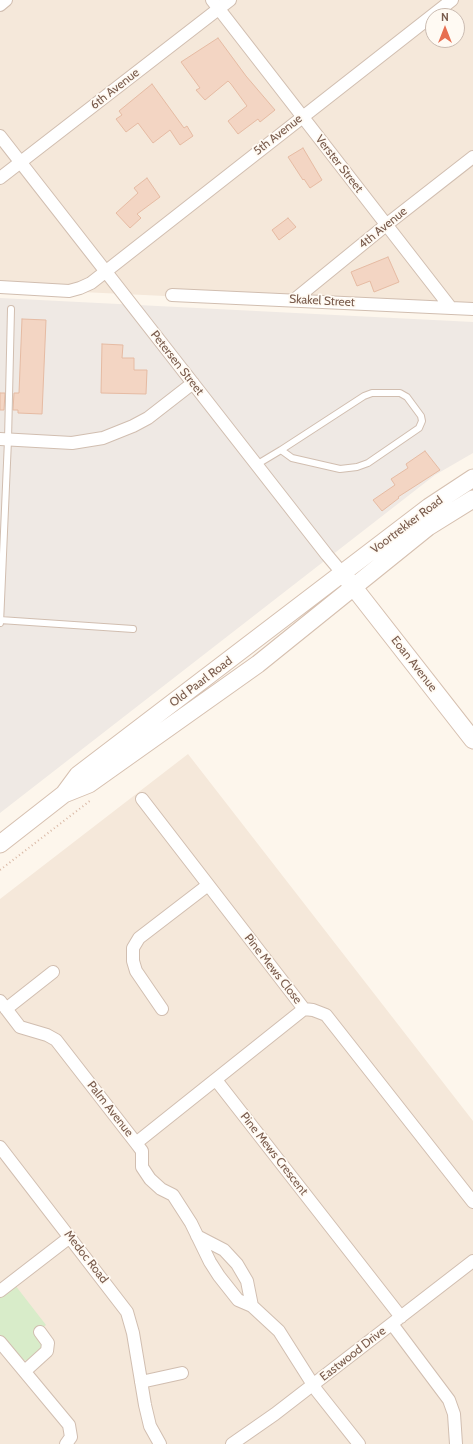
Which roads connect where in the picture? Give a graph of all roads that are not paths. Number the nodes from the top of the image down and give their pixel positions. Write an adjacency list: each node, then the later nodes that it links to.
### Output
1 (6, 0): 4 (street)
2 (230, 0): 5 (street, 6th Avenue)
3 (452, 0): 6 (street, 5th Avenue)
4 (0, 5)
5 (215, 5): 6 (street, Verster Street); 9 (street, 6th Avenue)
6 (302, 116): 11 (street, Verster Street); 12 (street, 5th Avenue)
7 (0, 136): 9 (street, Petersen Street)
8 (473, 157): 11 (street, 4th Avenue)
9 (20, 163): 10 (street, 6th Avenue); 12 (street, Petersen Street)
10 (0, 178)
11 (386, 225): 15 (street, 4th Avenue); 16 (street, Verster Street)
12 (106, 272): 13 (street); 19 (street, Petersen Street)
13 (0, 287)
14 (172, 295): 15 (street, Skakel Street)
15 (294, 300): 16 (street, Skakel Street)
16 (451, 308): 18 (street, Skakel Street)
17 (11, 309): 20 (lane)
18 (473, 309)
19 (193, 384): 20 (street); 22 (street, Petersen Street)
20 (4, 440): 27 (lane)
21 (280, 450): 21 (lane); 22 (lane)
22 (256, 464): 25 (street, Petersen Street)
23 (473, 478): 25 (main road, Voortrekker Road)
24 (473, 499): 26 (main road, Voortrekker Road)
25 (343, 574): 26 (main road, Petersen Street); 30 (main road, Old Paarl Road)
26 (354, 588): 29 (main road, Eoan Avenue); 30 (main road, Old Paarl Road)
27 (0, 622): 28 (lane)
28 (133, 629)
29 (473, 740)
30 (64, 794): 32 (main road, Old Paarl Road)
31 (142, 799): 33 (street, Pine Mews Close)
32 (0, 844)
33 (208, 885): 36 (street, Pine Mews Close); 37 (street)
34 (53, 972): 35 (street)
35 (3, 1005): 39 (street, Palm Avenue)
36 (304, 1008): 38 (street); 41 (street, Pine Mews Close)
37 (162, 1009)
38 (216, 1080): 39 (street); 49 (street, Pine Mews Crescent)
39 (136, 1143): 42 (street, Palm Avenue)
40 (1, 1151): 43 (street, Medoc Road)
41 (473, 1202)
42 (197, 1236): 45 (street); 46 (street, Palm Avenue)
43 (70, 1237): 47 (street); 54 (street, Medoc Road)
44 (473, 1261): 49 (street, Eastwood Drive)
45 (235, 1262): 46 (street); 48 (street)
46 (219, 1276): 48 (street, Palm Avenue)
47 (0, 1291)
48 (252, 1306): 55 (street, Palm Avenue)
49 (396, 1321): 55 (street, Eastwood Drive); 60 (street, Pine Mews Crescent)
50 (40, 1332): 52 (street)
51 (0, 1342): 52 (street)
52 (25, 1371): 56 (street)
53 (182, 1373): 54 (street)
54 (141, 1382): 57 (street, Medoc Road)
55 (314, 1385): 58 (street, Eastwood Drive); 59 (street, Palm Avenue)
56 (66, 1444)
57 (160, 1444)
58 (232, 1444)
59 (359, 1444)
60 (456, 1444)

